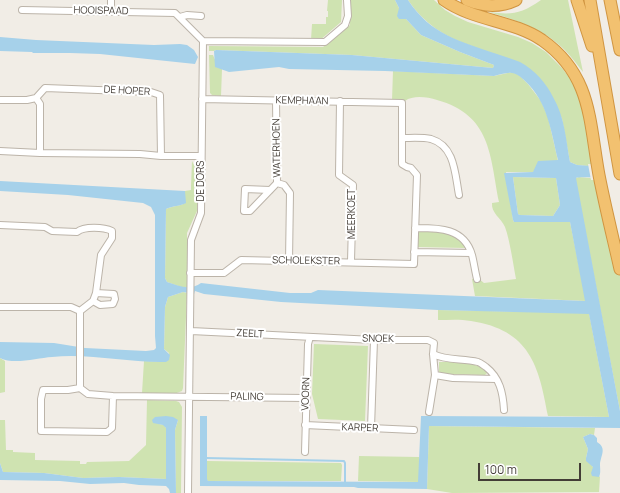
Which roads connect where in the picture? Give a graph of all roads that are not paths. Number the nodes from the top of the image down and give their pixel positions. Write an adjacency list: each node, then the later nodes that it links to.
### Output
1 (111, 0): 10 (street)
2 (347, 0): 13 (street)
3 (444, 0): 36 (highway)
4 (467, 0): 5 (highway)
5 (516, 0)
6 (577, 0): 15 (highway)
7 (590, 0): 15 (highway)
8 (610, 0): 14 (highway)
9 (22, 10): 10 (street, HOOISPAAD)
10 (111, 12): 12 (street, HOOISPAAD)
11 (201, 16): 12 (street, HOOISPAAD)
12 (180, 17): 13 (street)
13 (203, 41): 17 (street, DE DORS)
14 (620, 50)
15 (604, 84): 26 (highway)
16 (36, 98): 18 (street, DE HOPER); 23 (street); 24 (street, DE HOPER)
17 (202, 98): 19 (street, KEMPHAAN); 25 (street, DE DORS)
18 (0, 100)
19 (276, 100): 20 (street, KEMPHAAN); 27 (street, WATERHOEN)
20 (340, 101): 21 (street, KEMPHAAN); 35 (street, MEERKOET)
21 (402, 138): 29 (street); 31 (street)
22 (0, 151): 23 (street)
23 (40, 153): 24 (street)
24 (161, 156): 25 (street)
25 (201, 156): 37 (street, DE DORS)
26 (619, 169)
27 (277, 183): 28 (street); 34 (street, WATERHOEN)
28 (270, 190): 28 (street)
29 (459, 195)
30 (0, 225): 39 (street)
31 (415, 228): 32 (street); 33 (street)
32 (414, 252): 33 (street); 35 (street, SCHOLEKSTER)
33 (472, 253): 38 (street)
34 (289, 261): 35 (street, SCHOLEKSTER); 37 (street, SCHOLEKSTER)
35 (351, 261)
36 (620, 269)
37 (190, 273): 43 (street, DE DORS)
38 (477, 279)
39 (96, 292): 40 (street); 40 (street)
40 (93, 300): 42 (street)
41 (0, 307): 42 (street)
42 (80, 311): 49 (street)
43 (191, 331): 44 (street, ZEELT); 51 (street, DE DORS)
44 (310, 337): 45 (street, SNOEK); 52 (street, VOORN)
45 (374, 340): 46 (street, SNOEK); 56 (street)
46 (433, 354): 47 (street); 48 (street)
47 (435, 375): 48 (street); 54 (street)
48 (496, 379): 53 (street)
49 (80, 388): 50 (street, PALING); 50 (street)
50 (113, 396): 51 (street, PALING)
51 (189, 396): 52 (street, PALING); 59 (street, DE DORS)
52 (306, 398): 55 (street, VOORN)
53 (504, 410)
54 (429, 412)
55 (305, 426): 56 (street, KARPER); 58 (street, VOORN)
56 (371, 428): 57 (street, KARPER)
57 (414, 430)
58 (304, 452)
59 (188, 493)

